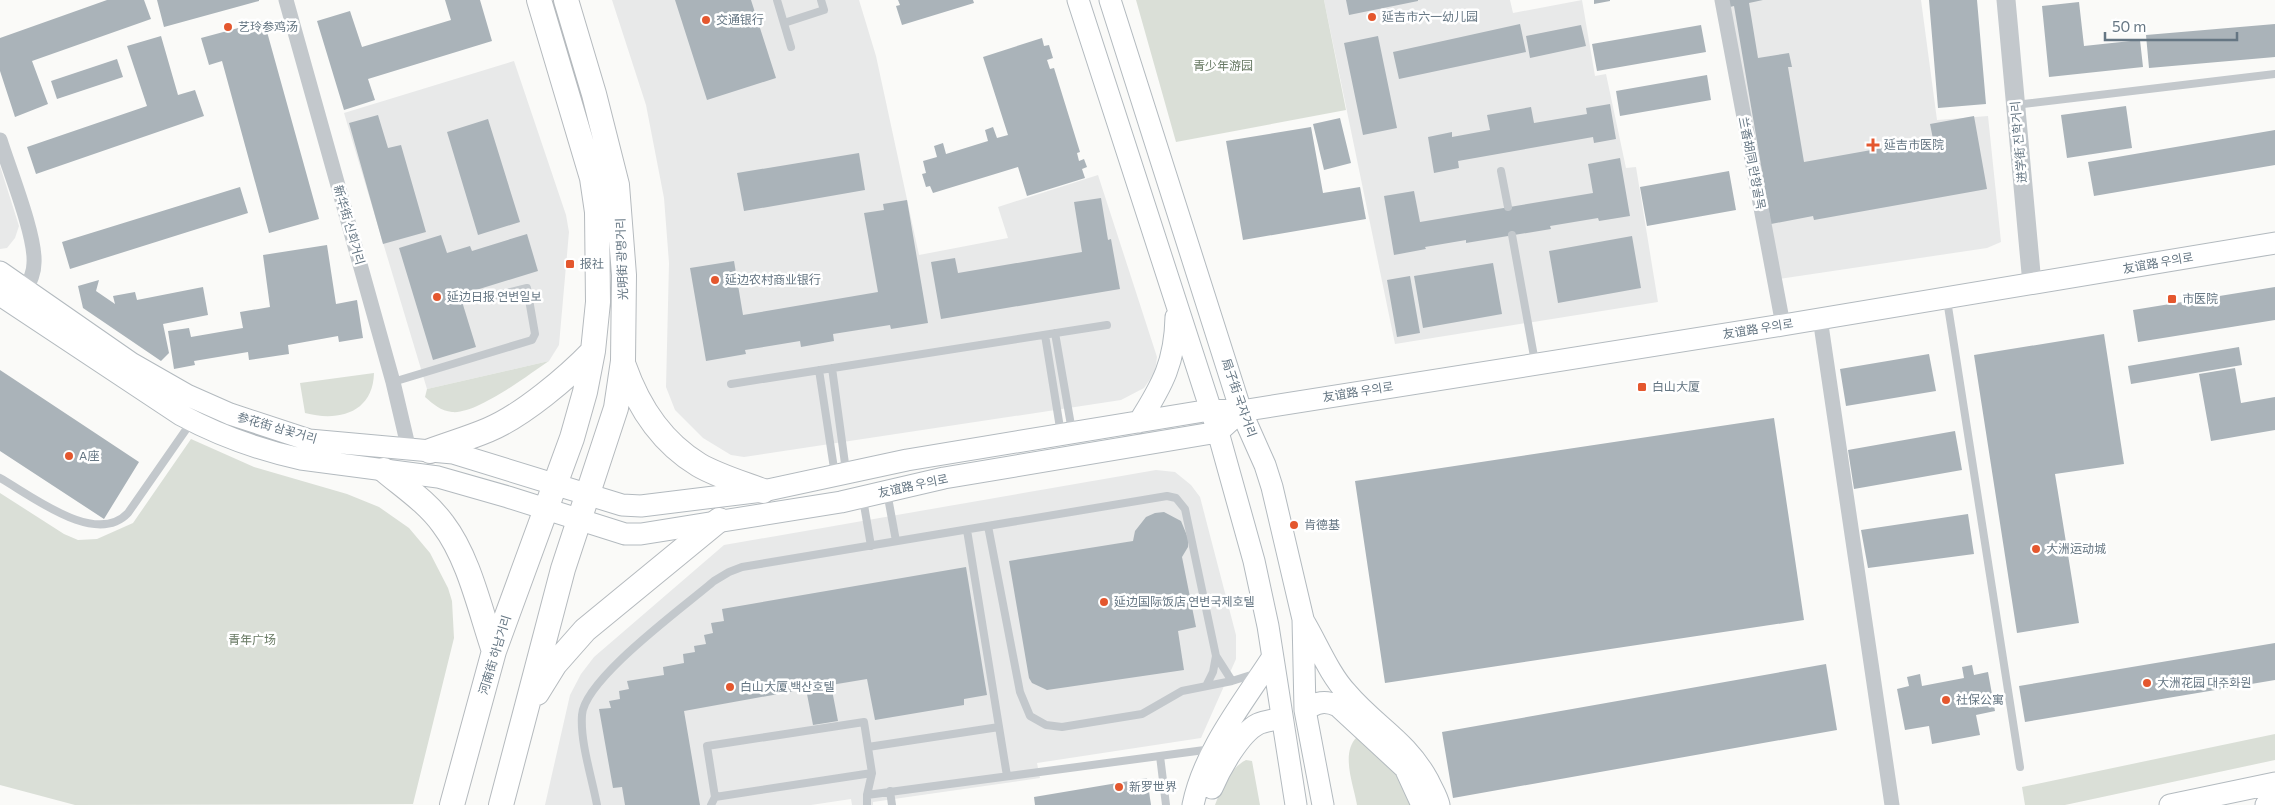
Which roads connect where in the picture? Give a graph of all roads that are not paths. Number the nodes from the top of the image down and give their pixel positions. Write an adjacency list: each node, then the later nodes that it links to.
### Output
1 (286, 0): 36 (street, 新华街 신화거리)
2 (539, 0): 31 (main road, 光明街 광명거리)
3 (566, 0): 32 (main road, 光明街 광명거리)
4 (777, 0): 10 (lane)
5 (821, 0): 10 (lane)
6 (1078, 0): 25 (main road)
7 (1110, 0): 39 (main road, 局子街 국자거리)
8 (1722, 0): 28 (street, 兰香胡同 란향골목)
9 (2006, 0): 13 (street, 进学街 진학거리)
10 (784, 23): 11 (lane)
11 (791, 47)
12 (2275, 74): 13 (lane)
13 (2015, 105): 20 (street, 进学街 진학거리)
14 (0, 140): 21 (street)
15 (1501, 171): 16 (lane)
16 (1508, 207)
17 (1512, 235): 33 (lane)
18 (2275, 243): 20 (main road, 友谊路 우의로)
19 (0, 272): 21 (main road, 参花街 삼꽃거리)
20 (2032, 284): 24 (main road, 友谊路 우의로)
21 (26, 289): 44 (main road, 参花街 삼꽃거리)
22 (0, 295): 40 (main road, 参花街 삼꽃거리)
23 (494, 296): 36 (lane)
24 (1947, 298): 26 (main road, 友谊路 우의로); 73 (lane)
25 (1177, 302): 38 (main road); 41 (main road)
26 (1820, 318): 28 (main road, 友谊路 우의로); 94 (street)
27 (1106, 325): 29 (lane)
28 (1783, 325): 33 (main road, 友谊路 우의로)
29 (1055, 333): 30 (lane); 43 (lane)
30 (1045, 335): 34 (lane); 43 (lane)
31 (593, 351): 44 (main road); 48 (main road, 光明街 광명거리)
32 (623, 362): 49 (main road); 51 (main road, 光明街 광명거리)
33 (1535, 364): 39 (main road, 友谊路 우의로)
34 (832, 368): 35 (lane); 46 (lane)
35 (819, 370): 37 (lane); 46 (lane)
36 (393, 382): 44 (street, 新华街 신화거리)
37 (731, 384)
38 (1210, 410): 39 (main road, 友谊路 우의로); 41 (main road, 友谊路 우의로); 42 (main road)
39 (1241, 411): 42 (main road); 60 (main road, 局子街 국자거리)
40 (192, 421): 45 (main road, 参花街 삼꽃거리); 47 (lane)
41 (1139, 422): 43 (main road, 友谊路 우의로)
42 (1218, 432): 50 (main road, 友谊路 우의로); 63 (main road)
43 (1067, 434): 46 (main road, 友谊路 우의로)
44 (419, 451): 48 (main road, 参花街 삼꽃거리)
45 (384, 470): 53 (main road, 参花街 삼꽃거리); 61 (main road)
46 (841, 474): 49 (main road, 友谊路 우의로)
47 (0, 478)
48 (555, 483): 51 (main road, 参花街 삼꽃거리); 53 (main road, 光明街 광명거리)
49 (763, 491): 51 (main road, 友谊路 우의로)
50 (887, 491): 52 (main road, 友谊路 우의로); 58 (lane)
51 (587, 495): 54 (main road, 光明街 광명거리)
52 (863, 497): 55 (main road, 友谊路 우의로); 59 (lane)
53 (545, 509): 54 (main road, 参花街 삼꽃거리); 61 (main road, 河南街 하남거리)
54 (579, 520): 55 (main road, 友谊路 우의로); 67 (main road)
55 (718, 520): 67 (main road)
56 (988, 526): 57 (lane); 62 (lane); 65 (lane)
57 (967, 530): 58 (lane); 69 (lane)
58 (896, 541): 59 (lane)
59 (871, 546): 83 (lane)
60 (1303, 619): 66 (main road, 局子街 국자거리); 93 (main road)
61 (494, 651): 81 (main road, 河南街 하남거리)
62 (1216, 656): 64 (lane); 65 (lane)
63 (1272, 658): 64 (lane); 68 (main road); 71 (main road)
64 (1232, 681): 65 (lane)
65 (1206, 686)
66 (1305, 710): 91 (main road, 局子街 국자거리); 92 (main road)
67 (524, 714): 82 (main road)
68 (1281, 718): 89 (main road); 90 (main road)
69 (999, 728): 70 (lane); 75 (lane)
70 (868, 747): 74 (lane); 79 (lane)
71 (1216, 749): 72 (lane); 88 (main road)
72 (1160, 756): 75 (lane); 87 (lane)
73 (2020, 767)
74 (872, 773): 78 (lane); 79 (lane)
75 (1007, 776): 77 (lane)
76 (2275, 783): 95 (main road)
77 (890, 791): 78 (lane); 86 (lane)
78 (867, 794): 85 (lane)
79 (715, 797): 84 (lane)
80 (2275, 803): 96 (main road)
81 (452, 805)
82 (501, 805)
83 (597, 805)
84 (711, 805)
85 (868, 805)
86 (892, 805)
87 (1166, 805)
88 (1193, 805)
89 (1207, 805)
90 (1296, 805)
91 (1323, 805)
92 (1422, 805)
93 (1439, 805)
94 (1892, 805)
95 (2170, 805)
96 (2266, 805)

